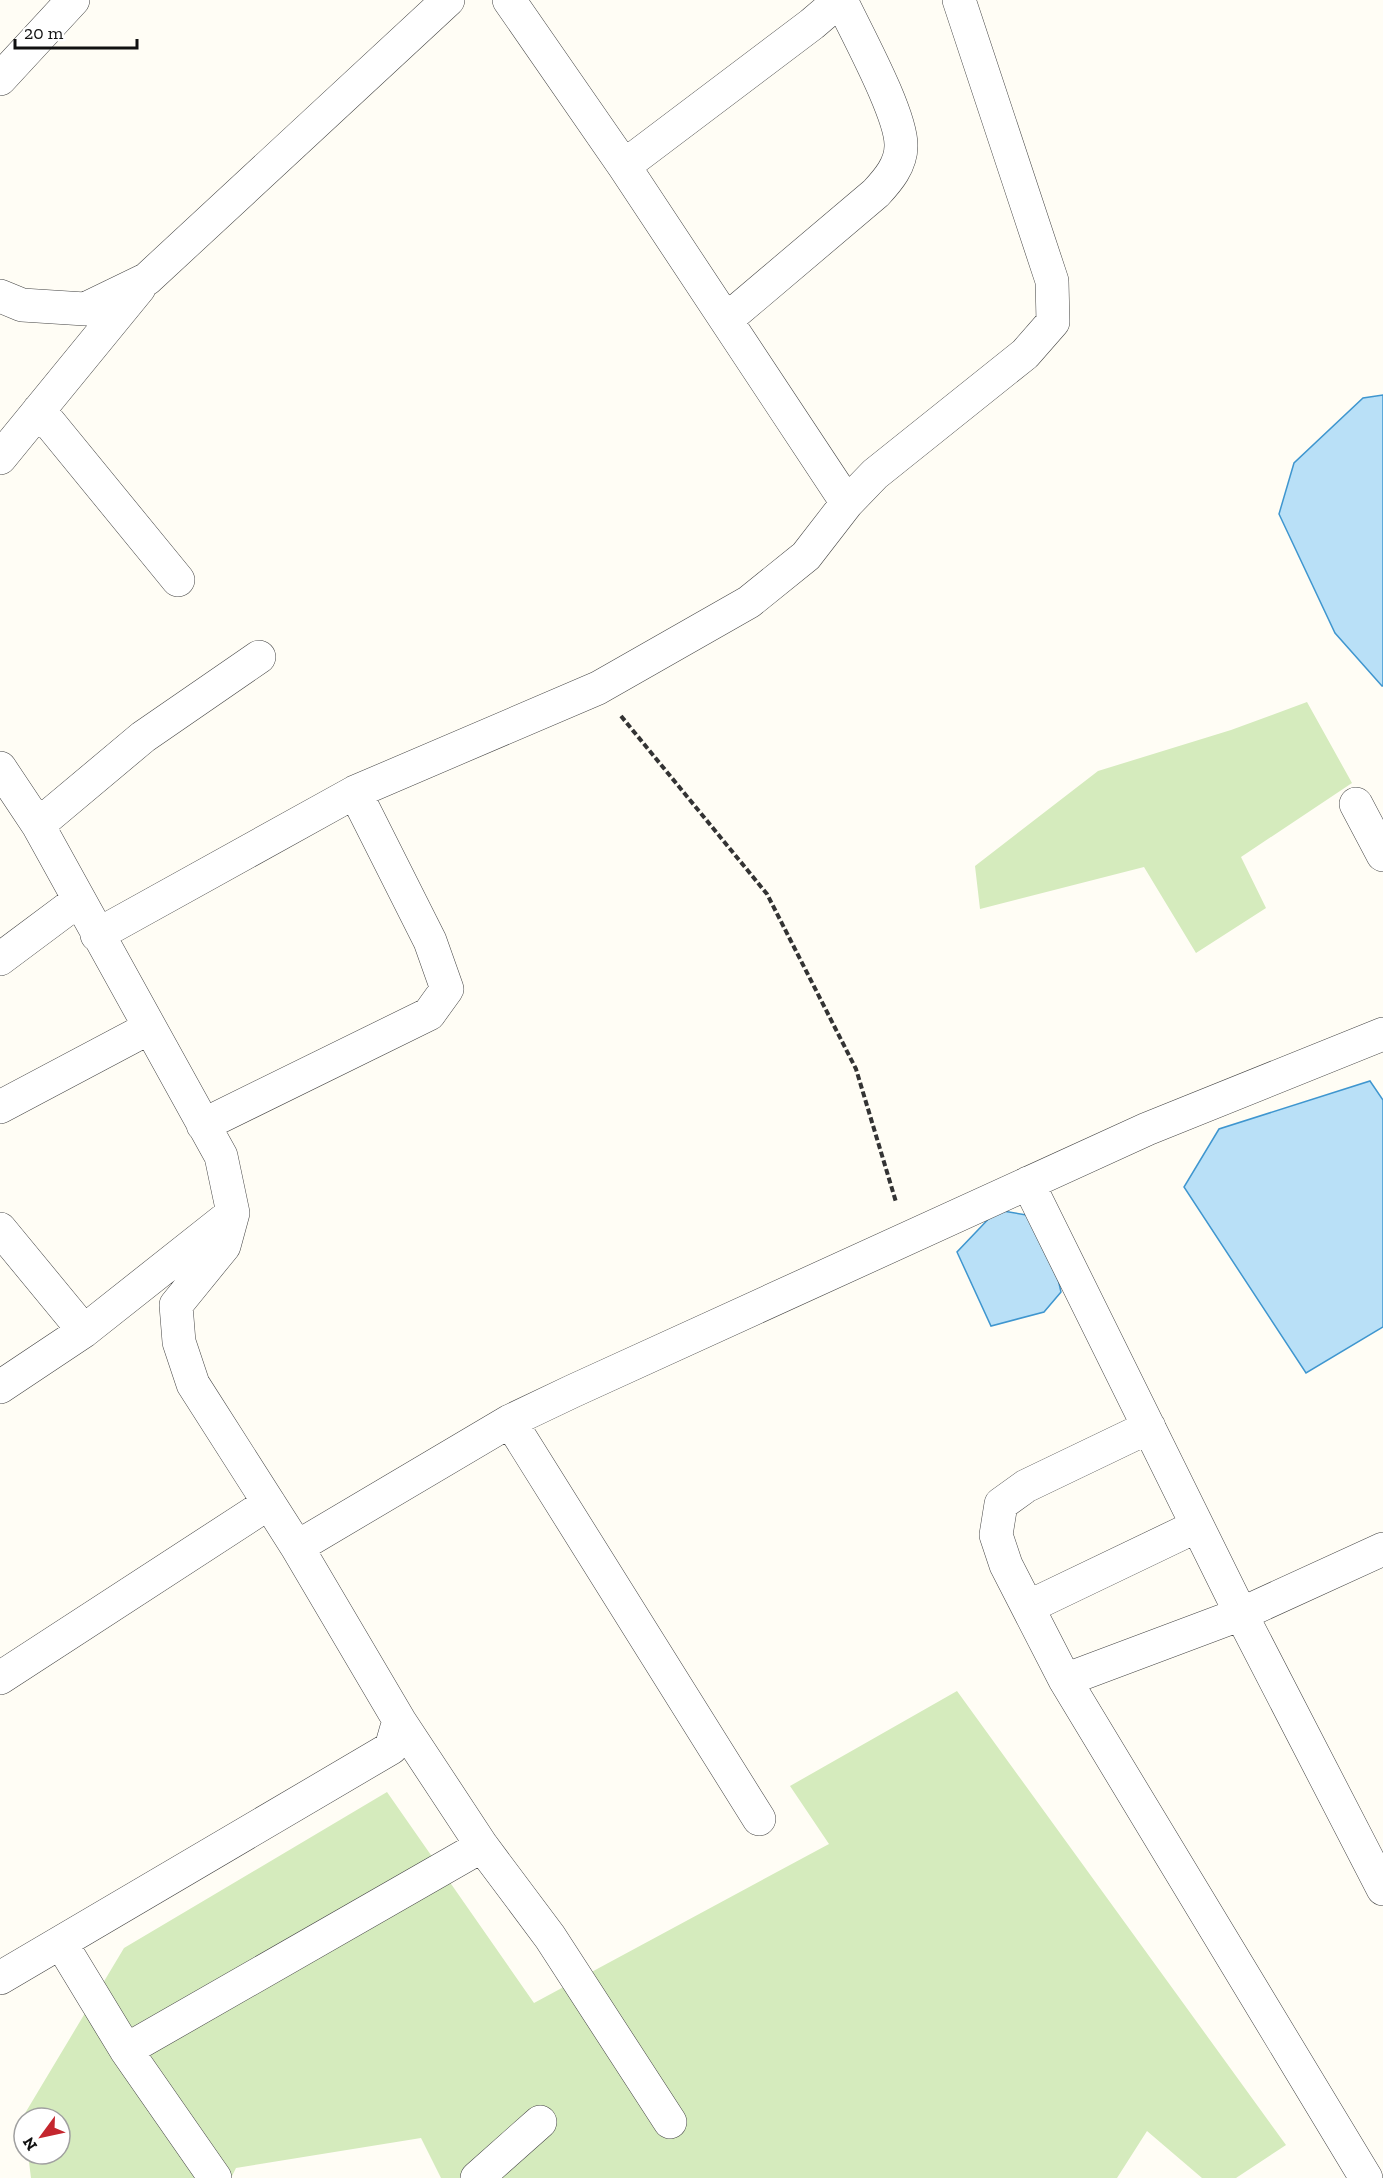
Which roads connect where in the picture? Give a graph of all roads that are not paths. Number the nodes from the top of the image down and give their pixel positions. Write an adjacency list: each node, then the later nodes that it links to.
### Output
1 (73, 0): 6 (street)
2 (448, 0): 8 (street)
3 (509, 0): 7 (street)
4 (841, 0): 7 (street); 10 (street)
5 (958, 0): 13 (street)
6 (0, 79)
7 (624, 166): 10 (street)
8 (147, 279): 9 (street); 11 (street)
9 (0, 296)
10 (726, 320): 13 (street)
11 (39, 410): 12 (street); 14 (street)
12 (0, 458)
13 (847, 503): 17 (street)
14 (178, 580)
15 (259, 657): 19 (street)
16 (0, 768): 19 (street)
17 (355, 792): 22 (street); 27 (street)
18 (1356, 804): 20 (street)
19 (38, 825): 21 (street)
20 (1383, 855)
21 (79, 900): 22 (street); 23 (street)
22 (97, 935): 24 (street)
23 (0, 960)
24 (149, 1028): 26 (street); 27 (street)
25 (1383, 1034): 28 (street)
26 (0, 1107)
27 (203, 1125): 29 (street)
28 (1028, 1183): 33 (street); 34 (street)
29 (233, 1213): 31 (street); 35 (street)
30 (0, 1229): 31 (street)
31 (84, 1331): 32 (street)
32 (0, 1387)
33 (510, 1421): 37 (street); 44 (street)
34 (1149, 1427): 36 (street); 39 (street)
35 (269, 1503): 37 (street); 41 (street)
36 (1197, 1526): 39 (street); 40 (street)
37 (297, 1547): 43 (street)
38 (1383, 1549): 40 (street)
39 (1028, 1607): 42 (street)
40 (1240, 1614): 42 (street); 46 (street)
41 (0, 1678)
42 (1065, 1680): 54 (street)
43 (399, 1720): 45 (street); 47 (street)
44 (759, 1819)
45 (482, 1846): 49 (street); 51 (street)
46 (1383, 1889)
47 (61, 1943): 48 (street); 49 (street)
48 (0, 1978)
49 (126, 2050): 52 (street)
50 (540, 2122): 53 (street)
51 (669, 2122)
52 (215, 2178)
53 (477, 2178)
54 (1366, 2178)

